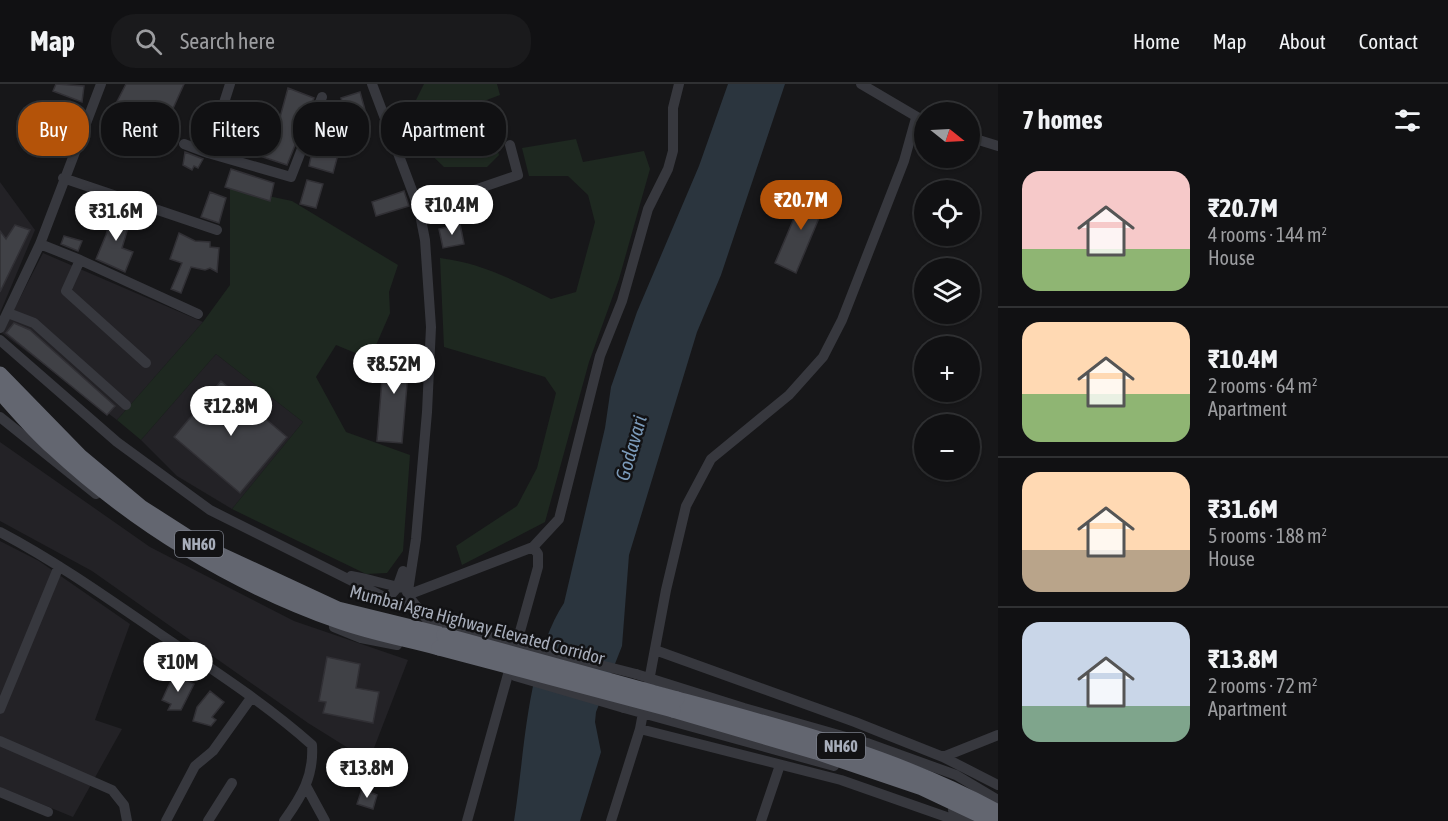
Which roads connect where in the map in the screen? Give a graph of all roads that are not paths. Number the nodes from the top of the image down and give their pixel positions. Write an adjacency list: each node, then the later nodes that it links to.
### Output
1 (101, 84): 16 (street)
2 (230, 84): 7 (street)
3 (372, 84): 17 (street)
4 (679, 84): 31 (street)
5 (861, 84): 8 (street)
6 (322, 97): 15 (street)
7 (224, 102)
8 (914, 115)
9 (914, 135): 39 (street)
10 (980, 140): 13 (street)
11 (184, 144): 14 (street)
12 (510, 145): 17 (street)
13 (998, 146)
14 (191, 147)
15 (218, 156)
16 (63, 178): 18 (street); 19 (street)
17 (419, 209): 32 (street)
18 (217, 230)
19 (40, 244): 20 (street); 21 (street)
20 (80, 260): 22 (street); 25 (street)
21 (8, 313): 23 (street); 28 (street)
22 (198, 314)
23 (0, 328)
24 (0, 340): 35 (street)
25 (146, 363)
26 (0, 374): 55 (highway, Mumbai Agra Highway Elevated Corridor / NH60, bridge)
27 (0, 392): 66 (highway, Mumbai Agra Highway Elevated Corridor / NH60, bridge)
28 (126, 405)
29 (0, 417): 43 (street, bridge)
30 (0, 532): 33 (street)
31 (533, 547): 37 (street); 62 (street)
32 (414, 556): 34 (street); 37 (street)
33 (59, 566): 41 (street); 42 (street)
34 (403, 571): 36 (street); 37 (street)
35 (344, 575): 36 (street); 38 (street)
36 (373, 580): 37 (street)
37 (406, 593): 38 (street); 38 (street); 40 (street, bridge)
38 (390, 600)
39 (655, 650): 40 (street); 47 (street)
40 (650, 678): 43 (street); 53 (street)
41 (251, 698): 51 (street); 58 (street)
42 (0, 709)
43 (643, 712): 44 (street); 65 (street)
44 (640, 729): 48 (street); 63 (street)
45 (998, 735): 47 (street)
46 (0, 741): 57 (street)
47 (943, 757): 50 (street)
48 (780, 765): 56 (street); 64 (street)
49 (232, 783): 59 (street)
50 (998, 785)
51 (306, 786): 60 (street); 61 (street)
52 (0, 792): 54 (street)
53 (998, 800)
54 (48, 812)
55 (998, 812)
56 (956, 820)
57 (127, 821)
58 (166, 821)
59 (208, 821)
60 (284, 821)
61 (325, 821)
62 (467, 821)
63 (611, 821)
64 (762, 821)
65 (974, 821)
66 (992, 821)

